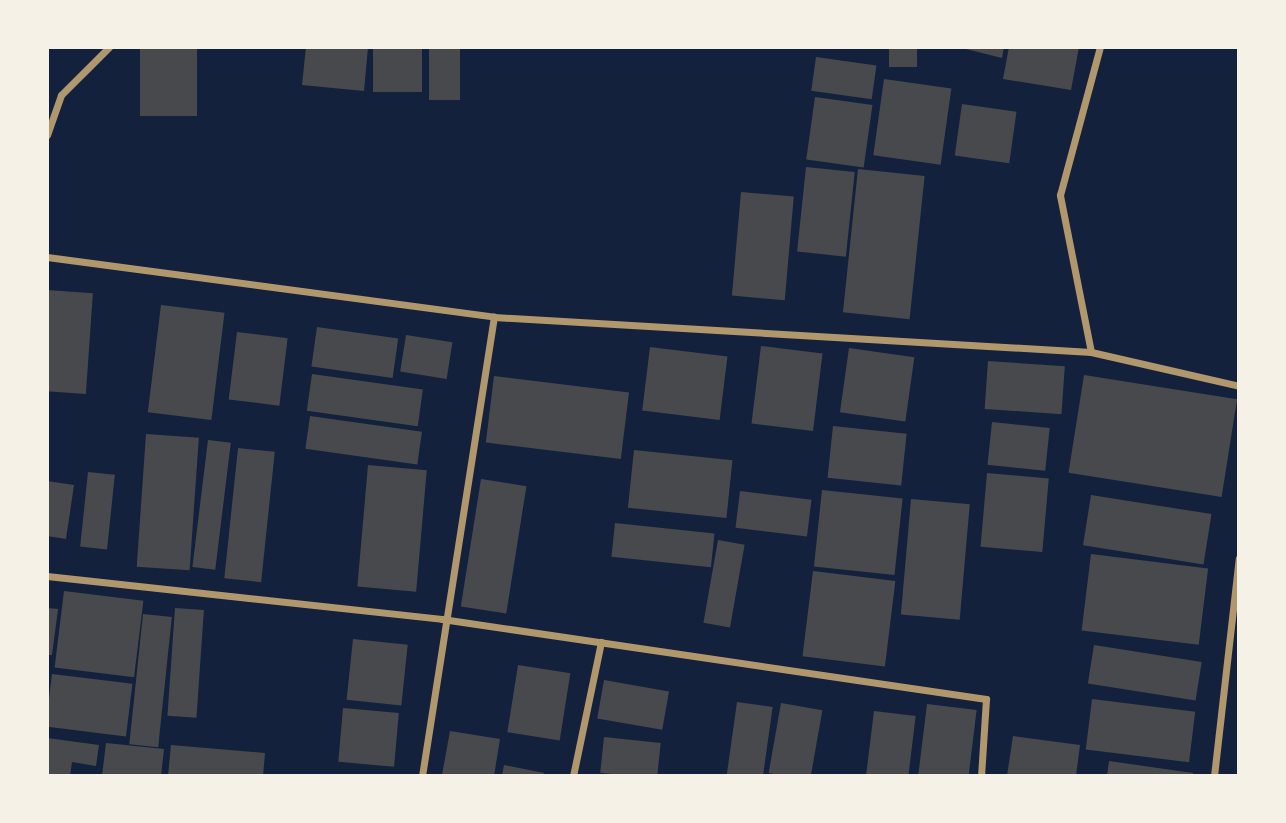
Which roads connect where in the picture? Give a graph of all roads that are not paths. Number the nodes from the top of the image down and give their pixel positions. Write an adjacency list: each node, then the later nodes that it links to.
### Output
1 (109, 47): 3 (street)
2 (1100, 47): 6 (street)
3 (47, 135)
4 (47, 257): 5 (street)
5 (494, 317): 6 (street); 10 (street)
6 (1091, 352): 7 (street)
7 (1239, 386)
8 (1239, 558): 15 (street)
9 (47, 576): 10 (street)
10 (443, 619): 11 (street); 12 (street)
11 (601, 642): 13 (street); 14 (street)
12 (422, 776)
13 (573, 776)
14 (981, 776)
15 (1214, 776)

